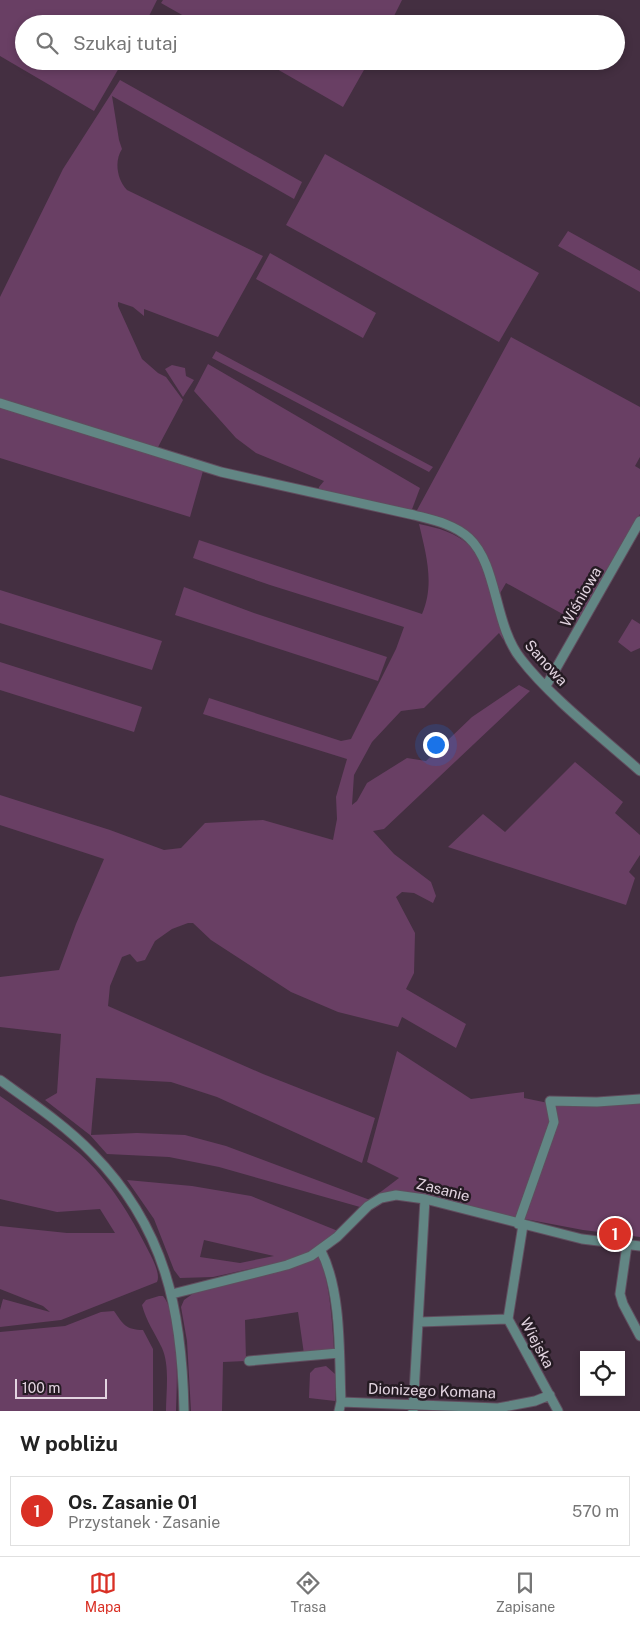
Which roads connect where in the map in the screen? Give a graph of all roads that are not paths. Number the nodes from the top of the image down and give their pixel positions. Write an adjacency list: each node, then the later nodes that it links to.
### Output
1 (0, 403): 3 (street, Sanowa)
2 (640, 521): 3 (street, Wiśniowa)
3 (546, 686): 4 (street, Sanowa)
4 (640, 771)
5 (0, 1080): 13 (street)
6 (640, 1099): 8 (street, Wiejska)
7 (425, 1199): 8 (street, Zasanie); 12 (street, Zasanie); 15 (street)
8 (521, 1224): 10 (street, Zasanie); 14 (street, Wiejska)
9 (640, 1241): 10 (street)
10 (627, 1245): 11 (street, Zasanie); 16 (street)
11 (640, 1246)
12 (321, 1250): 13 (street, Zasanie); 17 (street)
13 (172, 1294): 23 (street)
14 (508, 1319): 15 (street); 19 (street, Wiejska)
15 (418, 1322): 21 (street)
16 (640, 1336)
17 (339, 1353): 18 (street); 20 (street)
18 (250, 1361)
19 (550, 1395): 22 (street, Dionizego Komana); 24 (street, Wiejska)
20 (340, 1407): 21 (street, Dionizego Komana)
21 (414, 1408): 22 (street, Dionizego Komana)
22 (498, 1410)
23 (184, 1411)
24 (558, 1411)

